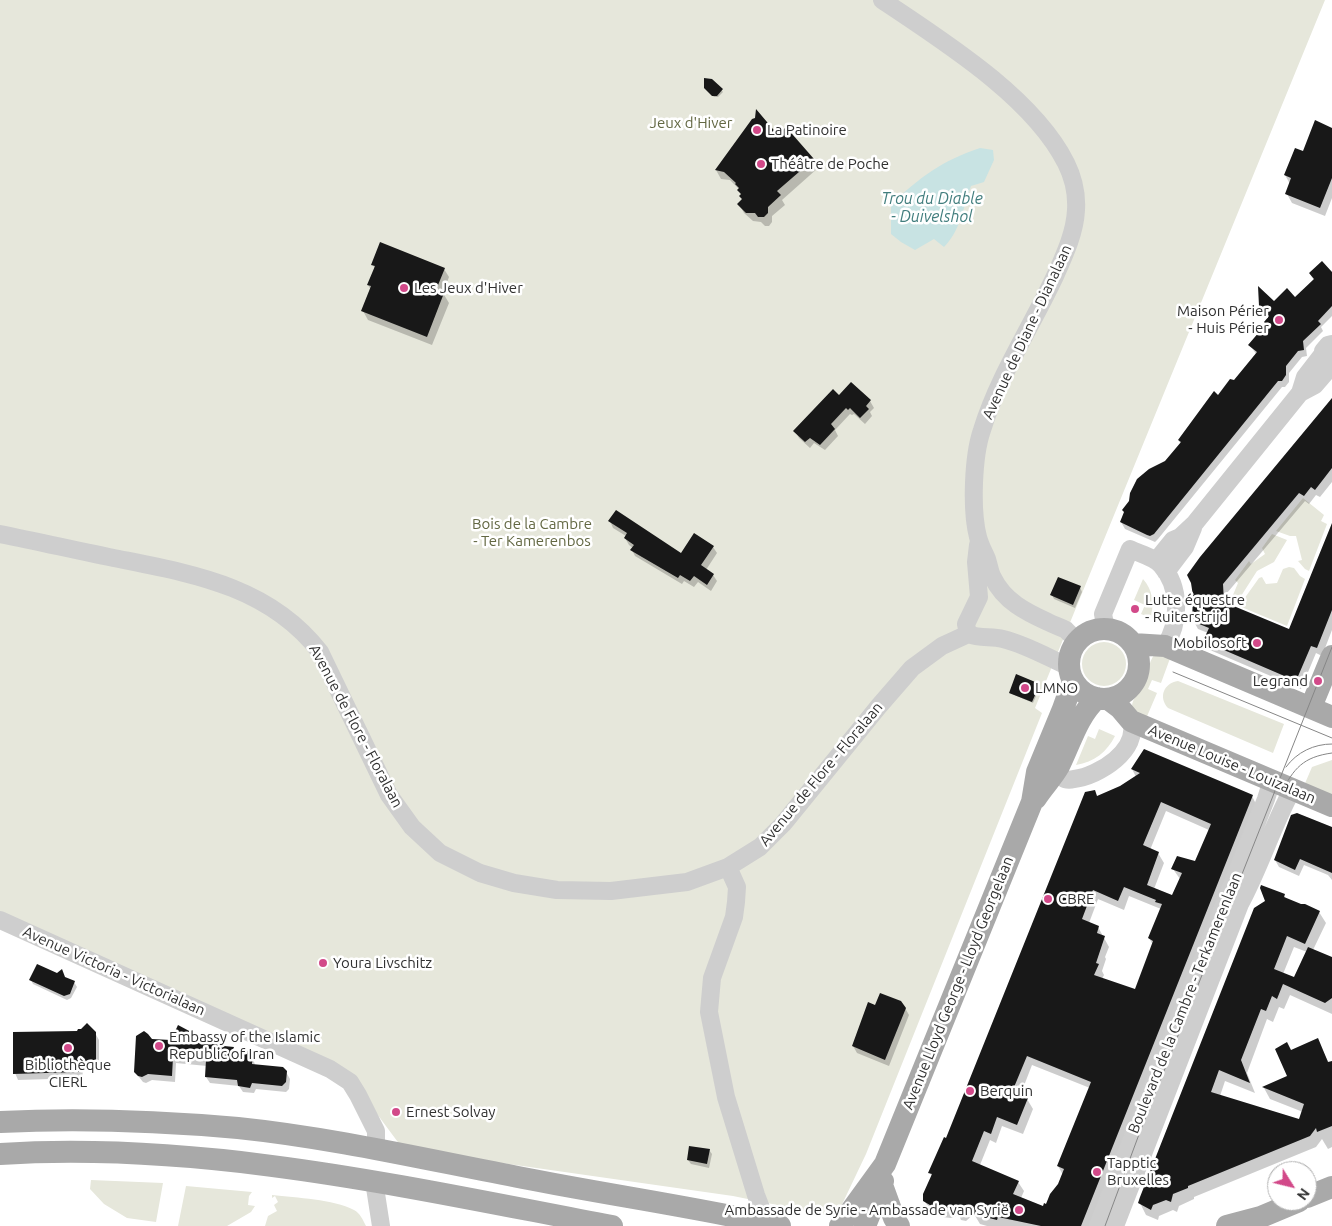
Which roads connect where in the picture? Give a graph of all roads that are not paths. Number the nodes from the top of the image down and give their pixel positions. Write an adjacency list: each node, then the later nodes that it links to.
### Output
1 (882, 0): 4 (street, Avenue de Diane - Dianalaan)
2 (1330, 357): 5 (street)
3 (0, 534): 22 (street, Avenue de Flore - Floralaan)
4 (978, 539): 7 (street); 8 (street, Avenue de Diane - Dianalaan)
5 (1161, 566): 6 (street); 10 (street)
6 (1106, 629): 8 (main road); 9 (main road)
7 (968, 634): 12 (street); 22 (street, Avenue de Flore - Floralaan)
8 (1077, 642): 12 (main road)
9 (1133, 644): 10 (main road); 13 (main road)
10 (1165, 646): 14 (main road)
11 (1332, 656): 14 (main road)
12 (1071, 674): 13 (main road); 20 (main road, Avenue Lloyd George - Lloyd Georgelaan)
13 (1103, 699): 16 (main road, Avenue Louise - Louizalaan); 17 (main road, Avenue Lloyd George - Lloyd Georgelaan)
14 (1311, 707): 15 (main road)
15 (1332, 717)
16 (1132, 721): 17 (street, Avenue Louise - Louizalaan); 18 (main road, Avenue Louise - Louizalaan)
17 (1058, 768): 20 (main road, Avenue Lloyd George - Lloyd Georgelaan)
18 (1272, 780): 19 (main road, Avenue Louise - Louizalaan); 40 (street, Boulevard de la Cambre - Terkamerenlaan)
19 (1292, 790): 21 (main road, Avenue Louise - Louizalaan); 41 (street, Boulevard de la Cambre - Terkamerenlaan)
20 (1032, 802): 27 (main road, Avenue Lloyd George - Lloyd Georgelaan)
21 (1332, 806)
22 (728, 867): 31 (street)
23 (0, 920): 25 (street, Avenue Victoria - Victorialaan)
24 (0, 1122): 25 (main road)
25 (376, 1149): 28 (main road); 36 (main road)
26 (0, 1154): 28 (main road)
27 (884, 1175): 37 (main road, Avenue Lloyd George - Lloyd Georgelaan); 38 (main road, Avenue Lloyd George - Lloyd Georgelaan); 39 (main road)
28 (374, 1181): 34 (street); 35 (main road)
29 (1332, 1187): 30 (main road)
30 (1317, 1194)
31 (761, 1208)
32 (1276, 1211): 33 (main road)
33 (1254, 1221): 42 (main road)
34 (381, 1226)
35 (612, 1226)
36 (780, 1226)
37 (840, 1226)
38 (865, 1226)
39 (899, 1226)
40 (1098, 1226)
41 (1115, 1226)
42 (1227, 1226)

